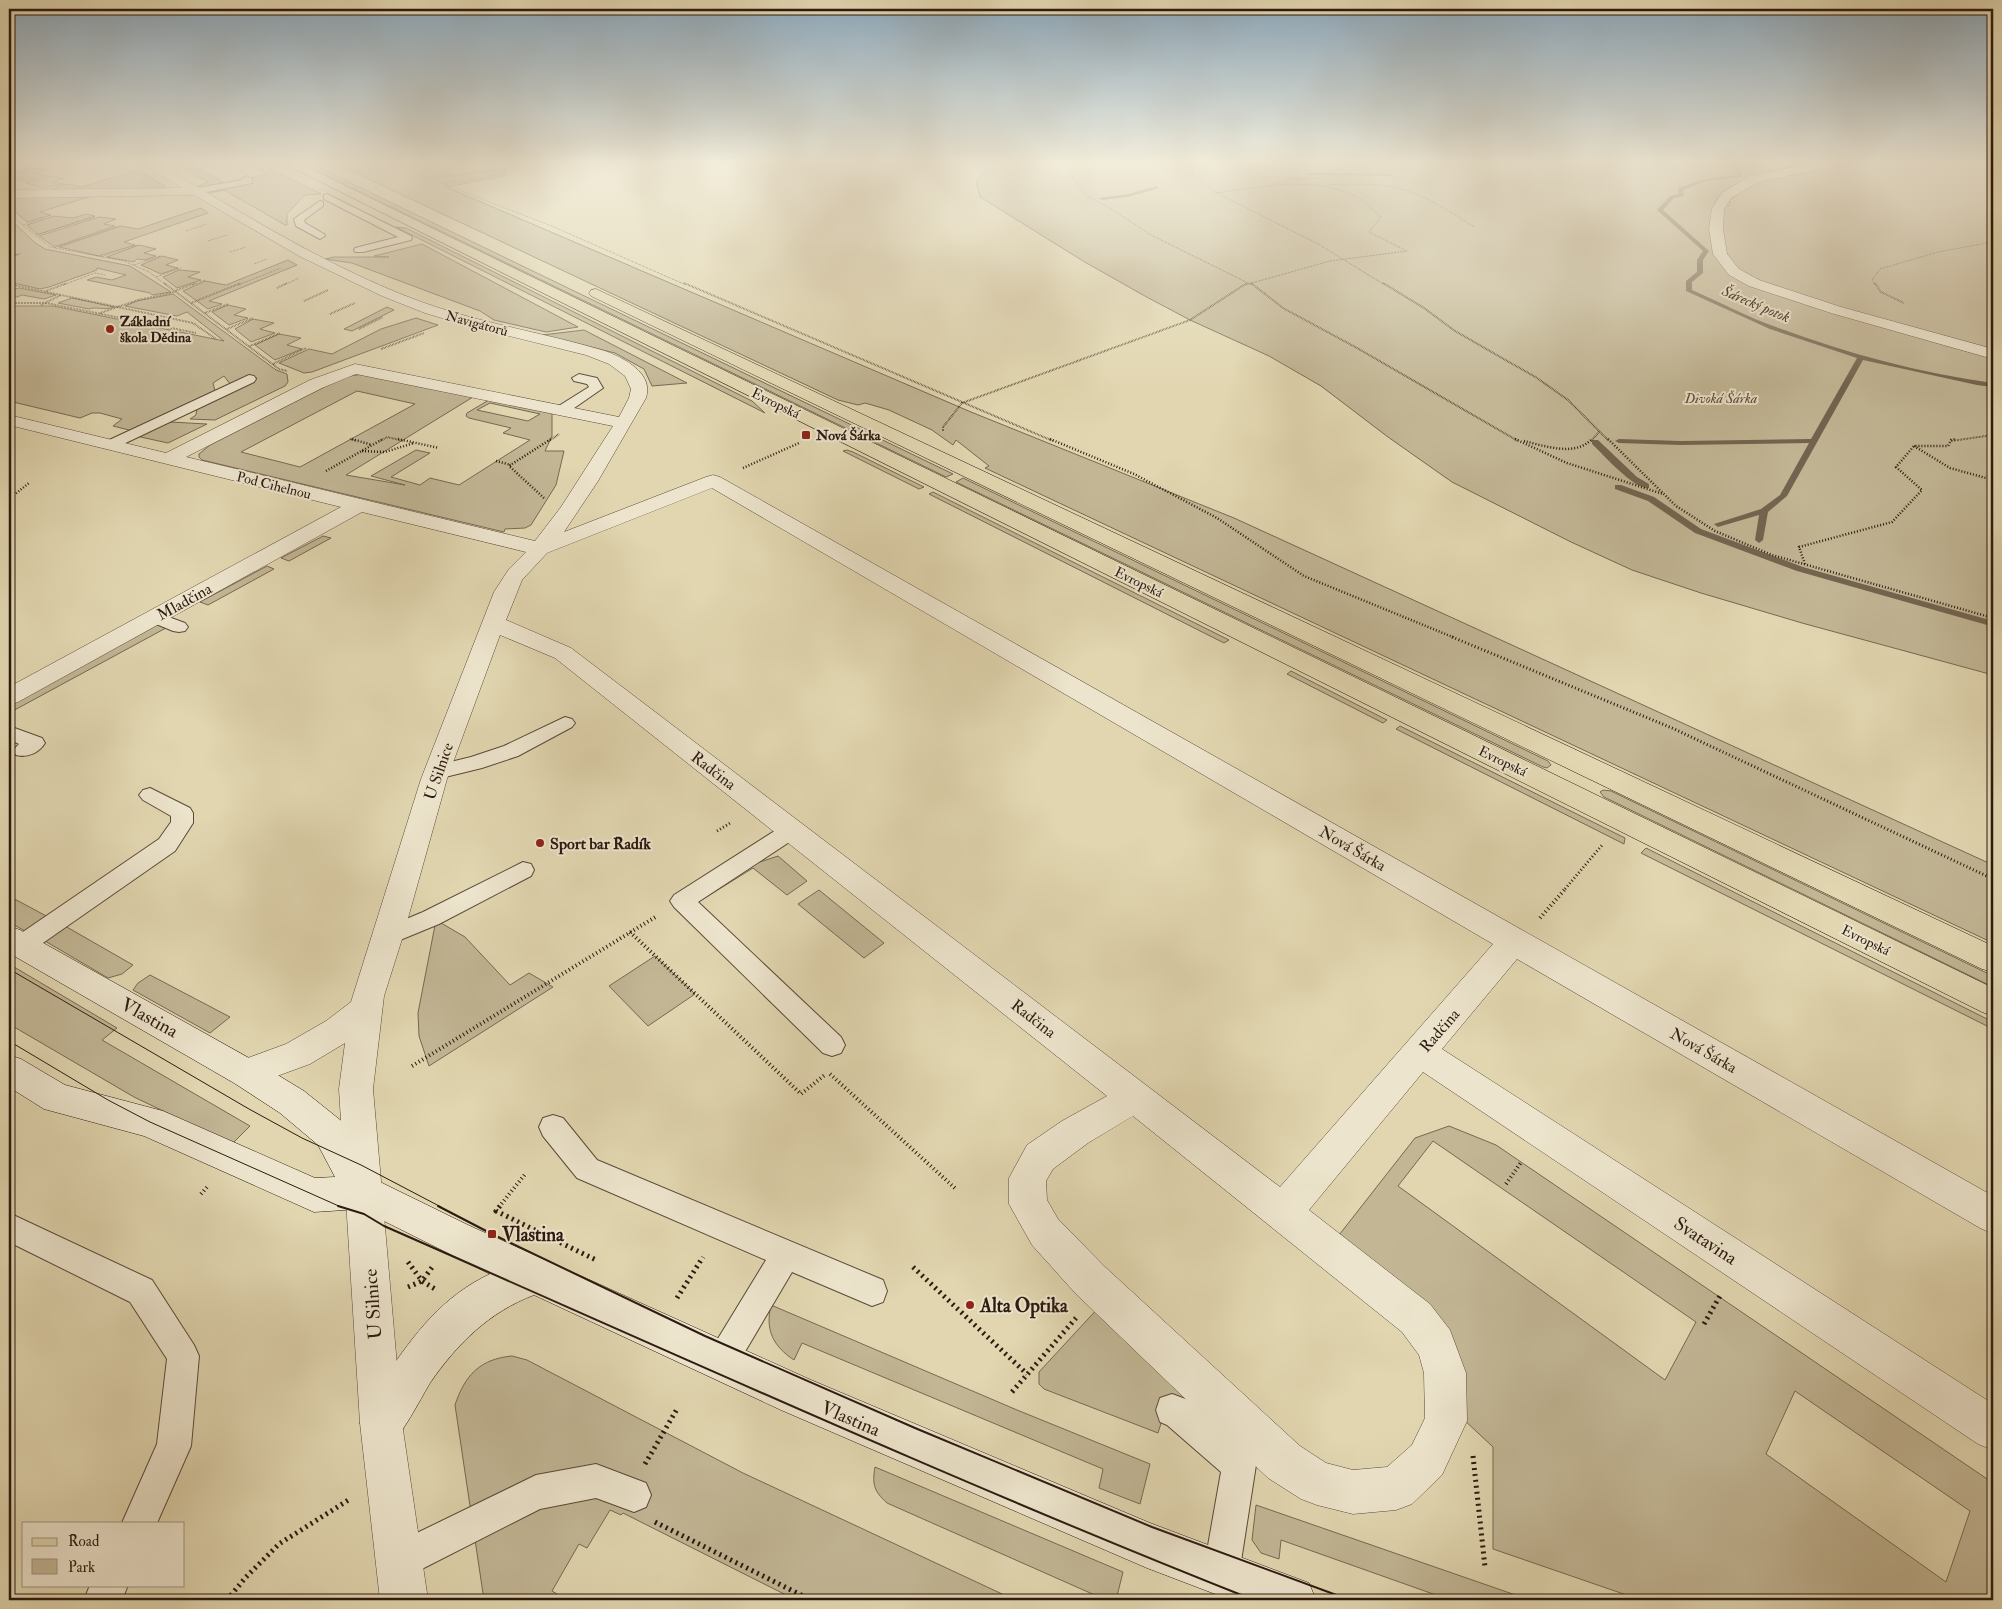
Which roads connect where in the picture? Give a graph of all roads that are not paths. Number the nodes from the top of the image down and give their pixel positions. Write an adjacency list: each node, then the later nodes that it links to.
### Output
1 (277, 236): 12 (street, Navigátorů)
2 (403, 236): 5 (lane)
3 (438, 236): 34 (main road, Evropská)
4 (1717, 236): 7 (street)
5 (359, 250)
6 (587, 289): 33 (main road, Evropská)
7 (1993, 354)
8 (579, 378): 10 (lane)
9 (249, 379): 15 (lane)
10 (553, 408): 12 (street); 16 (street)
11 (9, 420): 13 (street, Pod Cihelnou)
12 (624, 422): 18 (street, Navigátorů)
13 (35, 427): 14 (street); 15 (street, Pod Cihelnou)
14 (9, 438)
15 (110, 445): 16 (street, Pod Cihelnou)
16 (168, 459): 17 (street, Pod Cihelnou)
17 (359, 505): 18 (street, Pod Cihelnou); 19 (street, Mladčina)
18 (540, 549): 20 (street, U Silnice); 30 (street, Nová Šárka)
19 (155, 617): 21 (lane); 22 (street, Mladčina)
20 (493, 623): 26 (street, U Silnice); 28 (street, Radčina)
21 (179, 627)
22 (9, 697)
23 (565, 723): 26 (lane)
24 (9, 732): 25 (lane)
25 (23, 750)
26 (436, 772): 31 (street, U Silnice)
27 (150, 795): 32 (lane)
28 (792, 830): 36 (lane); 40 (street, Radčina)
29 (523, 870): 31 (lane)
30 (1525, 931): 37 (street, Radčina); 44 (street, Nová Šárka)
31 (388, 936): 35 (street, U Silnice)
32 (15, 942): 39 (street, Vlastina)
33 (1993, 960)
34 (1993, 1003)
35 (367, 1008): 39 (street); 42 (street, U Silnice)
36 (832, 1045)
37 (1420, 1052): 43 (street, Radčina); 52 (street, Svatavina)
38 (9, 1069): 42 (street, Vlastina)
39 (246, 1073): 42 (street, Vlastina)
40 (1136, 1097): 43 (street, Radčina); 43 (street)
41 (553, 1127): 46 (lane)
42 (363, 1192): 47 (street, Vlastina); 51 (street, U Silnice)
43 (1283, 1212)
44 (1993, 1216)
45 (9, 1227): 54 (lane)
46 (786, 1254): 48 (lane); 49 (lane)
47 (535, 1275): 49 (street, Vlastina); 51 (street)
48 (872, 1291)
49 (722, 1361): 55 (street, Vlastina)
50 (1172, 1410): 55 (lane)
51 (381, 1423): 56 (street, U Silnice)
52 (1993, 1429)
53 (631, 1493): 56 (lane)
54 (139, 1522)
55 (1220, 1574): 59 (street, Vlastina)
56 (402, 1580)
57 (109, 1586): 58 (lane)
58 (102, 1600)
59 (1292, 1600)

